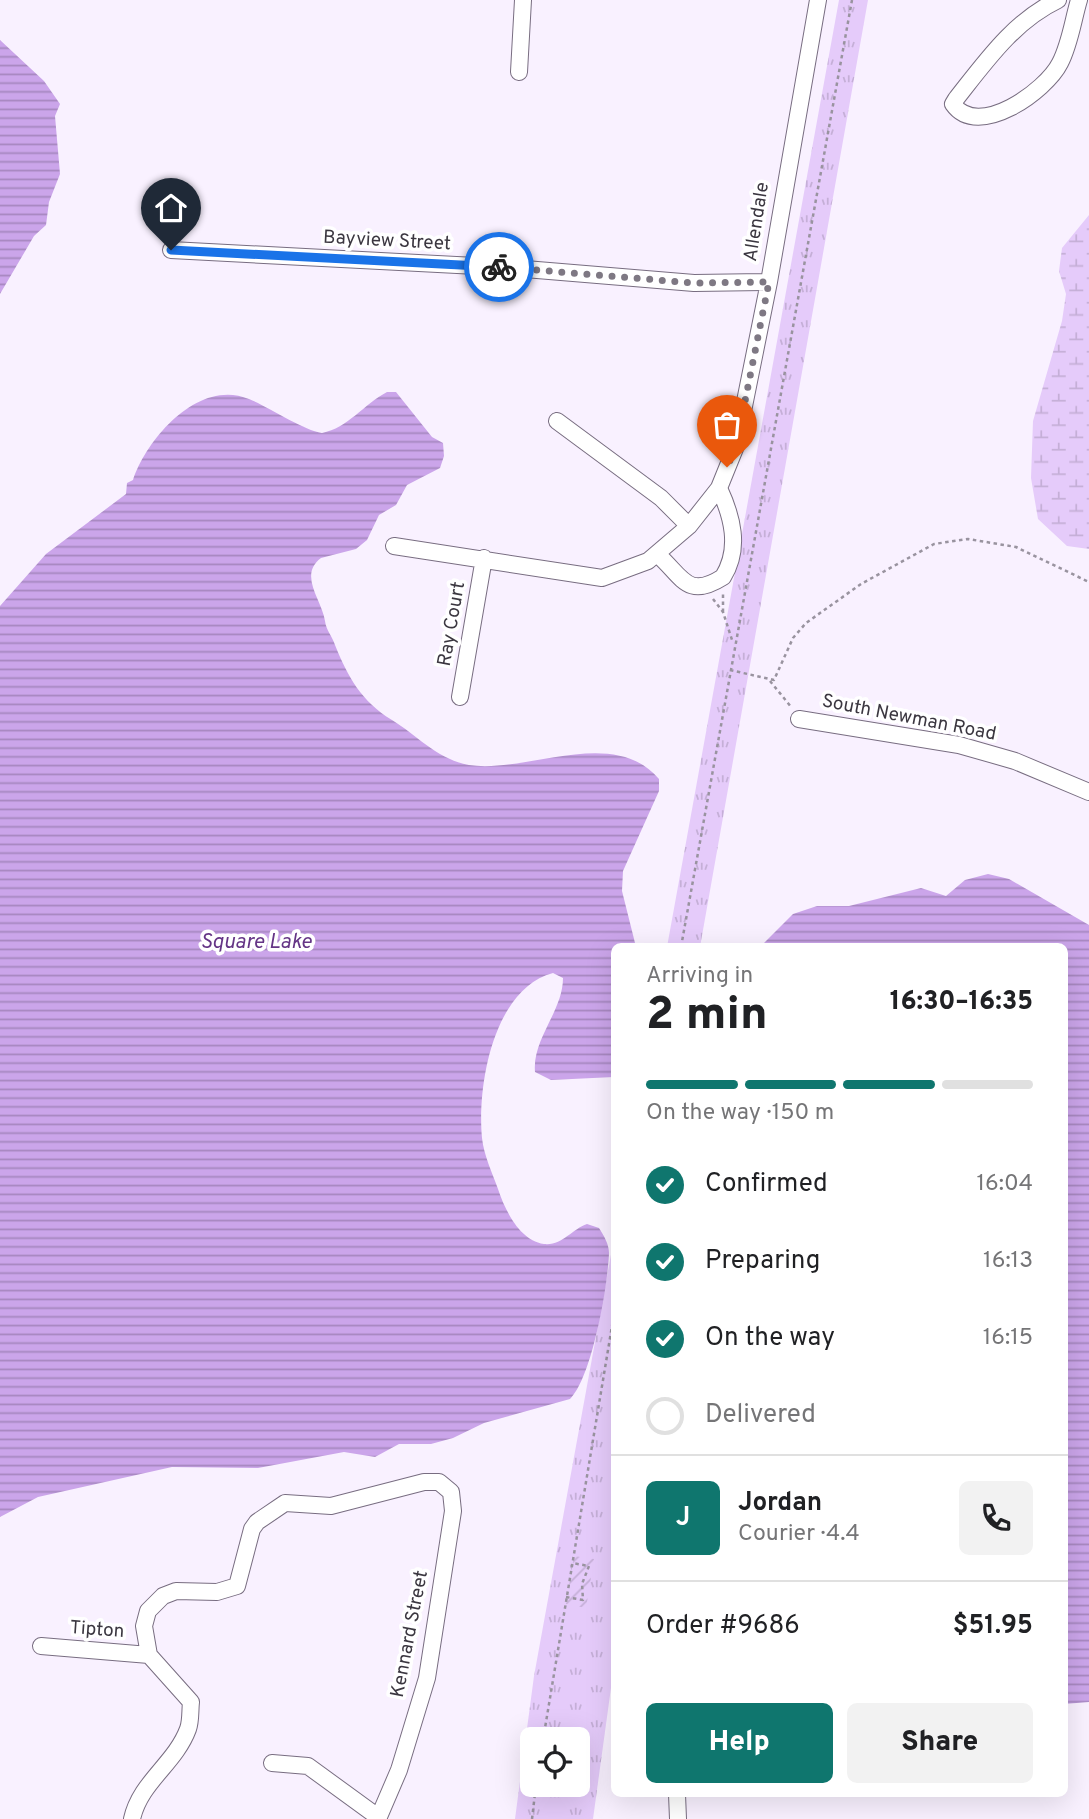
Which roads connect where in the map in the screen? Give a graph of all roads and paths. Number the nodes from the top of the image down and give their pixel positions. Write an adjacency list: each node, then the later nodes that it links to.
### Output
1 (523, 0): 6 (street)
2 (818, 0): 8 (street, Allendale)
3 (852, 0): 17 (path)
4 (1058, 0): 5 (street)
5 (1079, 0)
6 (519, 72)
7 (171, 250): 8 (street, Bayview Street)
8 (769, 282): 10 (street, Allendale)
9 (557, 421): 11 (street)
10 (719, 488): 11 (street, Allendale); 16 (street)
11 (689, 526): 13 (street, Allendale)
12 (394, 546): 14 (street, Allendale)
13 (658, 555): 14 (street, Allendale); 16 (street)
14 (484, 558): 20 (street, Ray Court)
15 (1089, 582): 19 (path)
16 (702, 586): 17 (path)
17 (734, 647): 18 (path)
18 (730, 670): 19 (path); 23 (path)
19 (770, 681): 21 (path)
20 (460, 697)
21 (799, 719): 22 (street, South Newman Road)
22 (1089, 792)
23 (682, 943)
24 (611, 1331): 25 (path)
25 (571, 1563): 26 (path); 26 (path)
26 (566, 1597): 29 (path)
27 (41, 1646): 28 (street, Tipton)
28 (149, 1655): 33 (street, Kennard Street); 34 (street)
29 (545, 1727)
30 (272, 1763): 33 (street)
31 (535, 1797): 35 (path)
32 (677, 1797): 36 (street)
33 (378, 1818)
34 (132, 1819)
35 (533, 1819)
36 (678, 1819)

